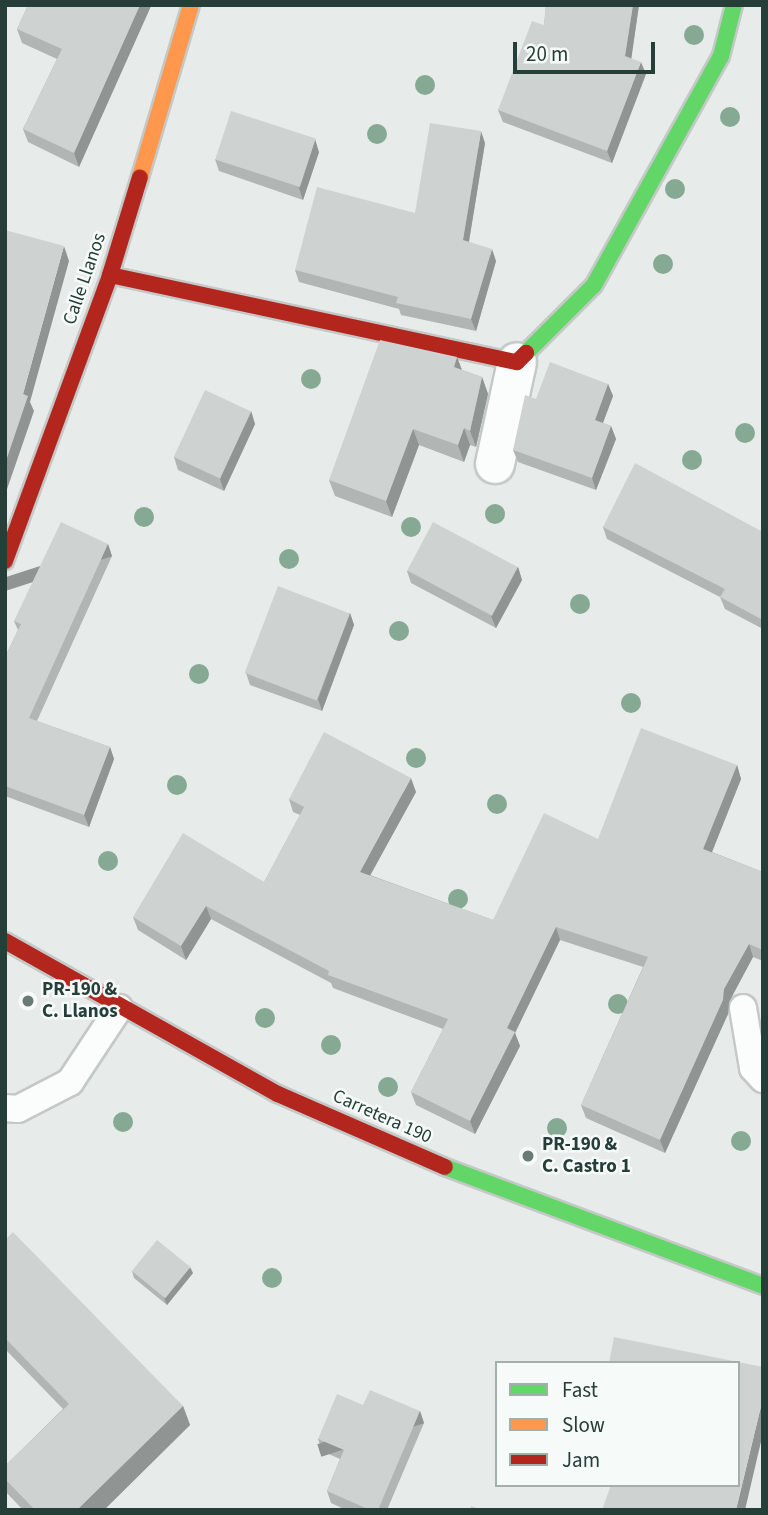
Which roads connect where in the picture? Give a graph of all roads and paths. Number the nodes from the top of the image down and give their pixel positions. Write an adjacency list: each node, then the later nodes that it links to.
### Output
1 (191, 5): 3 (street, Calle Llanos)
2 (734, 5): 4 (street)
3 (110, 275): 4 (street); 6 (street, Calle Llanos)
4 (517, 362): 5 (street)
5 (495, 464)
6 (5, 561)
7 (5, 941): 8 (street, Carretera 190)
8 (119, 1008): 11 (lane); 12 (street, Carretera 190)
9 (743, 1008): 10 (lane)
10 (763, 1079)
11 (5, 1108)
12 (763, 1286)

